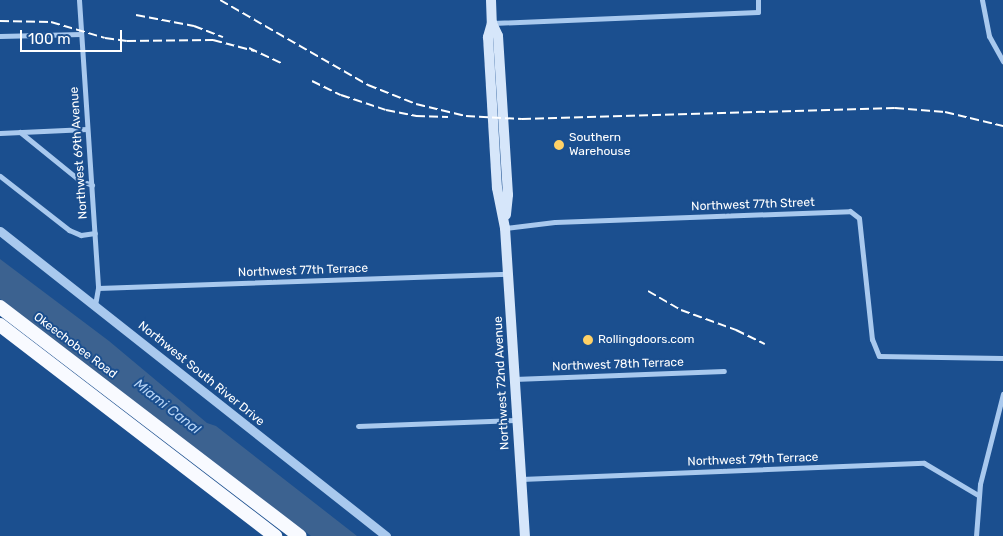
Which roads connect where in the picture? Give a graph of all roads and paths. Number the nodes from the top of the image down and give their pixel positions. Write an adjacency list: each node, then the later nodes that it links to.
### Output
1 (79, 0): 6 (street, Northwest 69th Avenue)
2 (491, 0): 5 (main road, Northwest 72nd Avenue)
3 (758, 0): 5 (street)
4 (982, 0): 8 (street)
5 (492, 23): 14 (main road, Northwest 72nd Avenue)
6 (81, 34): 7 (street); 9 (street, Northwest 69th Avenue)
7 (0, 36)
8 (1003, 60)
9 (87, 129): 10 (street); 13 (street, Northwest 69th Avenue)
10 (20, 132): 11 (street); 13 (street)
11 (0, 133)
12 (0, 176): 16 (street)
13 (92, 185): 16 (street, Northwest 69th Avenue)
14 (505, 228): 17 (main road, Northwest 72nd Avenue); 22 (street, Northwest 77th Street)
15 (0, 231): 19 (street, Northwest South River Drive)
16 (95, 234): 18 (street, Northwest 69th Avenue)
17 (508, 274): 18 (street, Northwest 77th Terrace); 24 (main road, Northwest 72nd Avenue)
18 (98, 288): 19 (street, Northwest 69th Avenue)
19 (95, 305): 33 (street, Northwest South River Drive)
20 (0, 307): 32 (highway, Okeechobee Road)
21 (0, 325): 31 (highway)
22 (1003, 358)
23 (724, 371): 24 (street, Northwest 78th Terrace)
24 (514, 379): 27 (main road, Northwest 72nd Avenue)
25 (1003, 394): 26 (street)
26 (1001, 410): 30 (street)
27 (516, 420): 28 (street); 29 (main road, Northwest 72nd Avenue)
28 (358, 426)
29 (520, 480): 30 (street, Northwest 79th Terrace); 34 (main road, Northwest 72nd Avenue)
30 (978, 495): 35 (street)
31 (275, 536)
32 (299, 536)
33 (386, 536)
34 (525, 536)
35 (976, 536)

